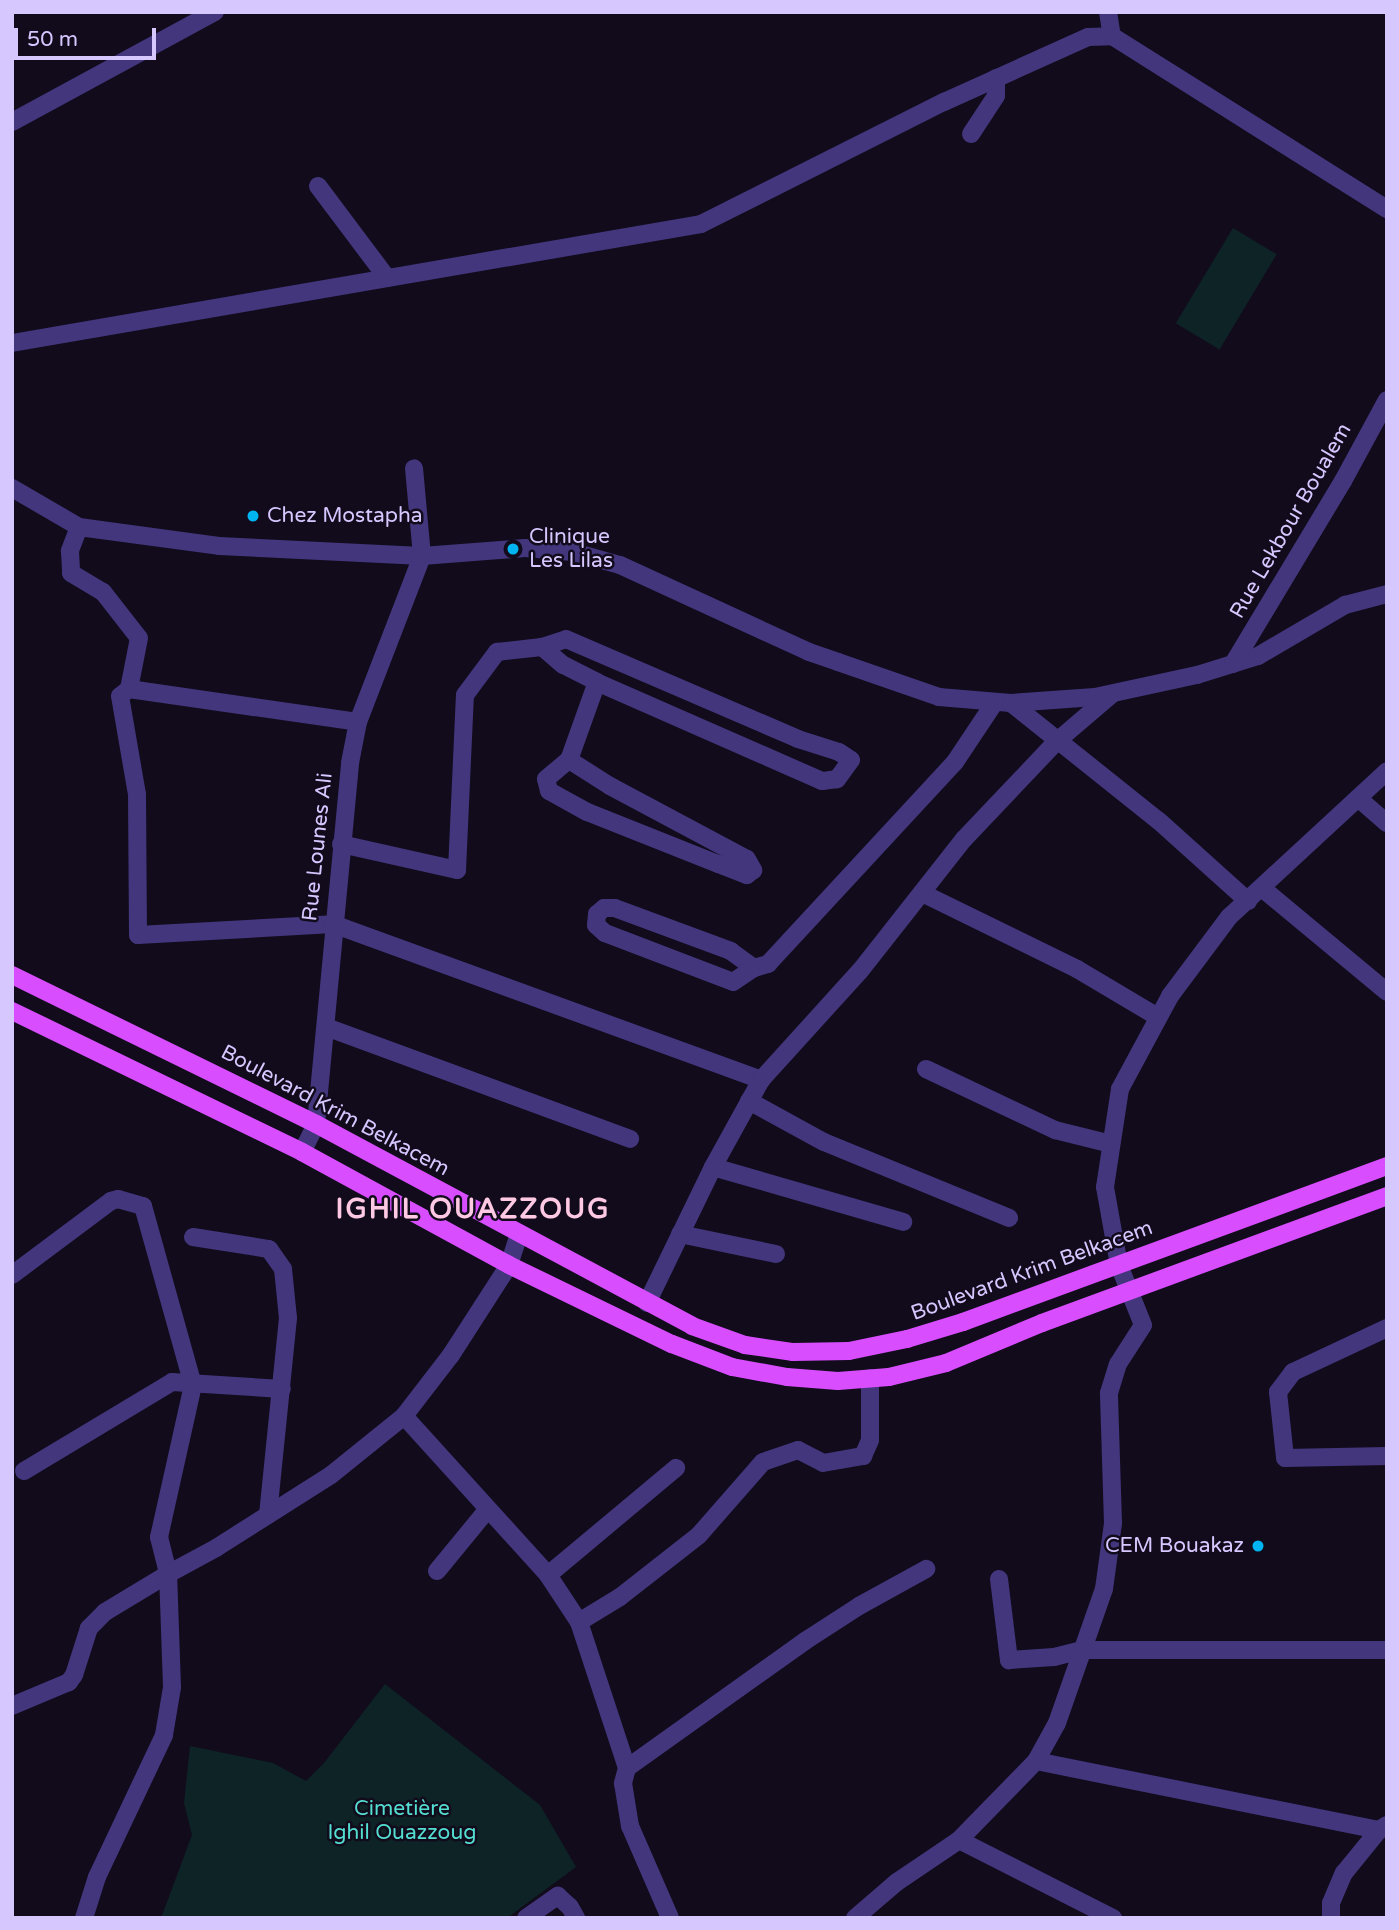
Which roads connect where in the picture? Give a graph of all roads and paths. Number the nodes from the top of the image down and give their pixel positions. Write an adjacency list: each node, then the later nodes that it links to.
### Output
1 (215, 12): 5 (street)
2 (1108, 12): 3 (street)
3 (1112, 36): 4 (street); 8 (street)
4 (996, 78): 6 (street); 9 (street)
5 (12, 122)
6 (971, 134)
7 (318, 186): 9 (street)
8 (1387, 209)
9 (387, 278): 10 (street)
10 (12, 343)
11 (1387, 400): 18 (street, Rue Lekbour Boualem)
12 (414, 468): 15 (street)
13 (12, 488): 14 (street)
14 (79, 527): 15 (street); 20 (street)
15 (422, 556): 22 (street); 23 (street, Rue Lounes Ali)
16 (1387, 594): 18 (street)
17 (542, 648): 19 (street); 19 (street); 29 (street)
18 (1233, 664): 21 (street)
19 (597, 682): 25 (street)
20 (129, 690): 23 (street); 33 (street)
21 (1113, 693): 22 (street); 24 (street)
22 (1003, 703): 24 (street); 34 (street)
23 (358, 722): 29 (street, Rue Lounes Ali)
24 (1056, 742): 31 (street); 32 (street)
25 (569, 760): 25 (street)
26 (1387, 771): 27 (street)
27 (1358, 798): 28 (street); 30 (street)
28 (1387, 823)
29 (341, 844): 33 (street, Rue Lounes Ali)
30 (1263, 889): 32 (street); 36 (street)
31 (922, 893): 38 (street); 41 (street)
32 (1248, 901): 38 (street)
33 (333, 924): 39 (street, Rue Lounes Ali); 41 (street)
34 (754, 968): 34 (street)
35 (12, 975): 43 (main road, Boulevard Krim Belkacem)
36 (1386, 989)
37 (12, 1011): 46 (main road)
38 (1158, 1017): 45 (street)
39 (326, 1027): 43 (street, Rue Lounes Ali); 44 (street)
40 (926, 1069): 45 (street)
41 (761, 1080): 42 (street)
42 (750, 1101): 48 (street); 50 (street)
43 (316, 1124): 46 (street, Rue Lounes Ali); 52 (main road, Boulevard Krim Belkacem)
44 (630, 1139)
45 (1111, 1144): 57 (street)
46 (302, 1152): 56 (main road)
47 (1387, 1166): 57 (main road, Boulevard Krim Belkacem)
48 (713, 1167): 51 (street); 53 (street)
49 (1387, 1196): 59 (main road)
50 (1009, 1218)
51 (903, 1222)
52 (519, 1234): 56 (street); 60 (main road, Boulevard Krim Belkacem)
53 (680, 1234): 55 (street); 60 (street)
54 (193, 1237): 64 (street)
55 (776, 1254)
56 (509, 1265): 62 (main road); 65 (street)
57 (1119, 1265): 59 (street); 60 (main road, Boulevard Krim Belkacem)
58 (12, 1275): 63 (street)
59 (1131, 1290): 62 (main road); 77 (street)
60 (647, 1303)
61 (1387, 1328): 66 (street)
62 (870, 1378): 76 (street)
63 (193, 1385): 64 (street); 68 (street); 73 (street)
64 (282, 1390): 70 (street)
65 (404, 1416): 69 (street); 70 (street)
66 (1387, 1456)
67 (676, 1468): 74 (street)
68 (24, 1471)
69 (488, 1509): 72 (street); 74 (street)
70 (268, 1515): 73 (street)
71 (926, 1569): 81 (street)
72 (437, 1572)
73 (168, 1574): 79 (street); 84 (street)
74 (548, 1575): 76 (street)
75 (999, 1579): 77 (street)
76 (579, 1622): 81 (street)
77 (1082, 1650): 78 (street); 80 (street)
78 (1387, 1650)
79 (12, 1706)
80 (1036, 1760): 82 (street); 83 (street)
81 (627, 1768): 87 (street)
82 (1383, 1827): 90 (street)
83 (959, 1840): 88 (street); 89 (street)
84 (84, 1918)
85 (526, 1918): 86 (street)
86 (576, 1918)
87 (670, 1918)
88 (855, 1918)
89 (1113, 1918)
90 (1331, 1918)

